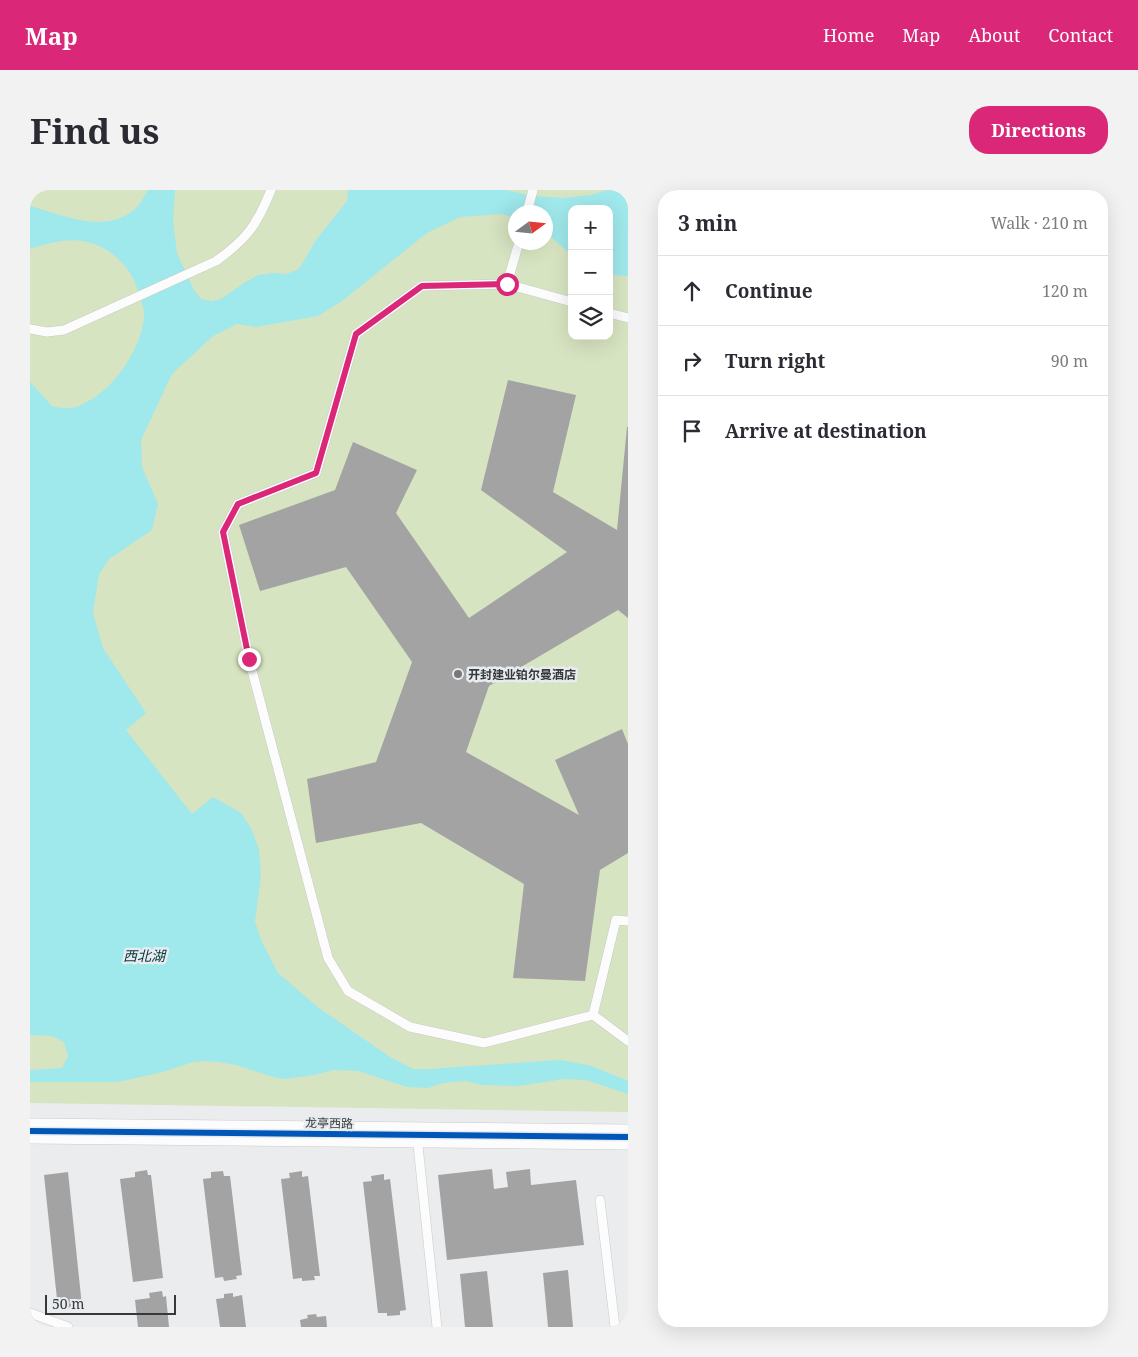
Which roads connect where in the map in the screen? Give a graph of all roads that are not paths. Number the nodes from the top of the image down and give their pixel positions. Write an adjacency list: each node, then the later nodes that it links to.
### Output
1 (271, 190): 9 (lane)
2 (533, 190): 3 (lane)
3 (529, 205)
4 (517, 250): 5 (lane)
5 (507, 284): 6 (lane); 11 (lane)
6 (568, 301)
7 (613, 314): 8 (lane)
8 (628, 318)
9 (30, 329)
10 (628, 921): 11 (lane)
11 (593, 1015): 12 (lane)
12 (628, 1041)
13 (30, 1131): 14 (street, 龙亭西路)
14 (417, 1136): 15 (street, 龙亭西路); 19 (lane)
15 (628, 1138)
16 (600, 1200): 20 (lane)
17 (30, 1313): 18 (lane)
18 (68, 1327)
19 (437, 1327)
20 (615, 1327)

